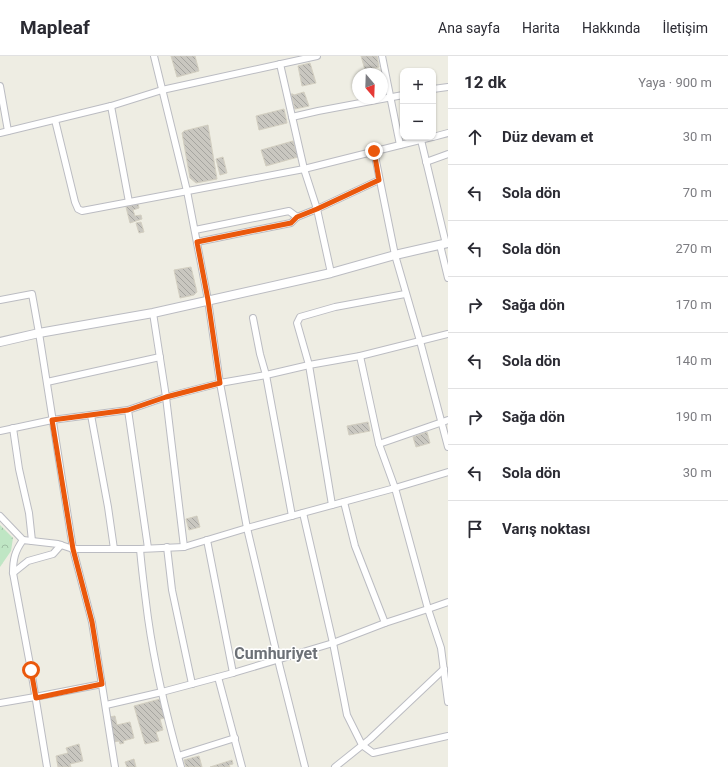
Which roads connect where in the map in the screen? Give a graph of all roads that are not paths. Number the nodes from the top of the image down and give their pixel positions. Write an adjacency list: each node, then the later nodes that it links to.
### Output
1 (154, 56): 8 (street)
2 (317, 56): 4 (street)
3 (382, 56): 10 (street)
4 (280, 64): 8 (street); 12 (street)
5 (0, 86): 14 (street)
6 (448, 87): 7 (street)
7 (436, 89)
8 (162, 90): 11 (street); 25 (street)
9 (400, 95): 10 (street)
10 (390, 97): 12 (street); 19 (street)
11 (111, 106): 13 (street); 26 (street)
12 (292, 117): 23 (street)
13 (55, 120): 14 (street); 26 (street)
14 (8, 131): 15 (street)
15 (0, 133)
16 (448, 133): 17 (street)
17 (436, 136)
18 (421, 140): 19 (street); 22 (street)
19 (400, 145): 20 (street)
20 (374, 151): 23 (street); 24 (street)
21 (448, 154): 22 (street)
22 (426, 162): 31 (street)
23 (304, 169): 25 (street); 27 (street)
24 (379, 180): 27 (street); 32 (street)
25 (187, 191): 26 (street); 29 (street)
26 (129, 202)
27 (317, 209): 28 (street); 33 (street)
28 (297, 217): 29 (street); 30 (street)
29 (195, 230): 30 (street)
30 (197, 242): 37 (street)
31 (445, 244): 32 (street); 34 (street)
32 (395, 255): 33 (street); 35 (street)
33 (331, 273): 37 (street)
34 (448, 278)
35 (405, 294): 42 (street); 46 (street)
36 (0, 300): 40 (street)
37 (208, 300): 38 (street); 49 (street)
38 (153, 312): 40 (street); 45 (street)
39 (253, 318): 47 (street)
40 (40, 333): 43 (street); 48 (street)
41 (448, 334): 42 (street)
42 (420, 340): 44 (street); 54 (street)
43 (0, 342)
44 (360, 356): 46 (street); 57 (street)
45 (160, 357): 48 (street); 50 (street)
46 (309, 365): 47 (street); 62 (street)
47 (266, 375): 49 (street); 65 (street)
48 (47, 382): 53 (street)
49 (220, 383): 50 (street); 66 (street)
50 (166, 397): 51 (street); 71 (street)
51 (128, 410): 52 (street); 72 (street)
52 (91, 415): 53 (street); 75 (street)
53 (52, 420): 55 (street); 74 (street)
54 (445, 422): 57 (street); 58 (street)
55 (13, 428): 56 (street); 69 (street)
56 (0, 431)
57 (380, 444): 60 (street)
58 (448, 447)
59 (448, 472): 60 (street)
60 (395, 488): 61 (street); 79 (street)
61 (344, 502): 62 (street); 80 (street)
62 (332, 505): 63 (street)
63 (303, 513): 65 (street); 81 (street)
64 (0, 516): 67 (street)
65 (292, 516): 66 (street)
66 (247, 528): 68 (street); 84 (street)
67 (23, 540): 69 (street); 77 (street)
68 (207, 540): 71 (street); 86 (street)
69 (32, 541): 70 (street)
70 (61, 545): 74 (street); 77 (street)
71 (184, 547): 73 (street)
72 (148, 548): 73 (street); 76 (street)
73 (167, 548): 90 (street)
74 (73, 549): 75 (street); 89 (street)
75 (114, 549): 76 (street)
76 (140, 549): 91 (street)
77 (13, 573): 92 (street)
78 (448, 602): 79 (street)
79 (428, 609): 80 (street); 83 (street)
80 (386, 623): 81 (street)
81 (333, 642): 84 (street); 98 (street)
82 (448, 646): 83 (street)
83 (441, 648): 85 (street)
84 (278, 659): 86 (street); 104 (street)
85 (444, 669): 88 (street); 98 (street)
86 (233, 673): 87 (street)
87 (218, 677): 90 (street); 97 (street)
88 (446, 680): 93 (street)
89 (102, 684): 92 (street); 95 (street)
90 (192, 684): 91 (street)
91 (162, 692): 95 (street); 99 (street)
92 (36, 698): 94 (street); 100 (street)
93 (448, 702)
94 (0, 703)
95 (106, 705): 101 (street)
96 (448, 736): 98 (street)
97 (235, 738): 99 (street); 103 (street)
98 (362, 745): 105 (street)
99 (178, 756): 102 (street)
100 (47, 767)
101 (115, 767)
102 (181, 767)
103 (242, 767)
104 (305, 767)
105 (335, 767)

